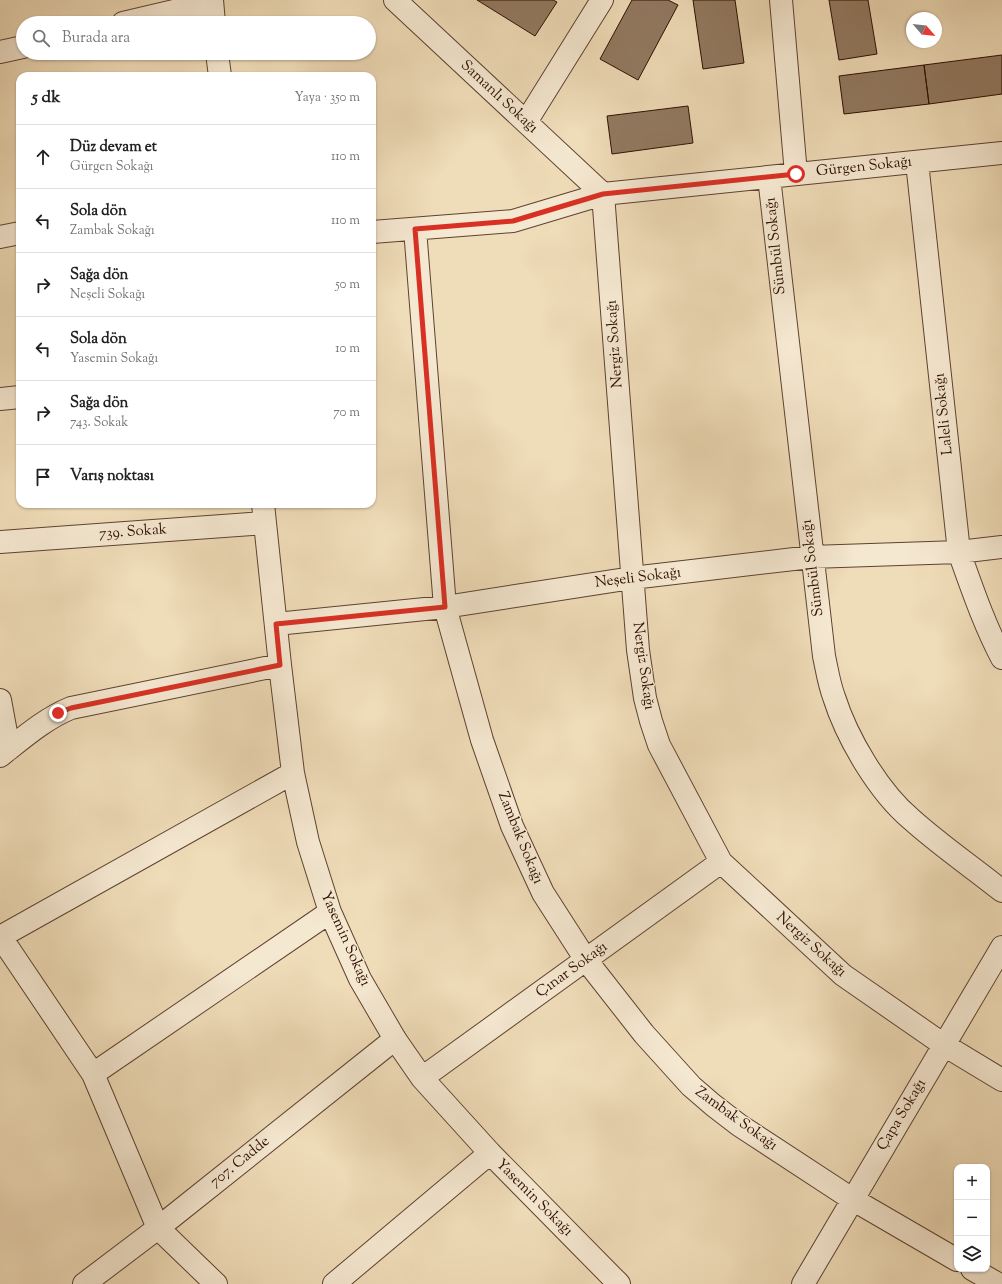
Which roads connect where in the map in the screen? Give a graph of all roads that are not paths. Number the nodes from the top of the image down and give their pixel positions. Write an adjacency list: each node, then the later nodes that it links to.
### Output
1 (395, 0): 11 (street, Samanlı Sokağı)
2 (602, 0): 11 (street)
3 (781, 0): 14 (street)
4 (212, 1): 5 (street); 6 (street)
5 (151, 16)
6 (213, 16)
7 (16, 49): 8 (street)
8 (0, 52)
9 (218, 60): 10 (street)
10 (219, 72)
11 (526, 122): 16 (street, Samanlı Sokağı)
12 (1002, 153): 13 (street, Gürgen Sokağı)
13 (917, 162): 14 (street, Gürgen Sokağı); 26 (street, Laleli Sokağı)
14 (796, 174): 15 (street, Gürgen Sokağı)
15 (768, 177): 16 (street, Gürgen Sokağı); 27 (street, Sümbül Sokağı)
16 (603, 194): 17 (street, Gürgen Sokağı); 28 (street, Nergiz Sokağı)
17 (415, 229): 18 (street, Gürgen Sokağı); 29 (street, Zambak Sokağı)
18 (376, 232)
19 (16, 234): 20 (street)
20 (0, 237)
21 (16, 397): 22 (street)
22 (0, 399)
23 (264, 513): 24 (street, 739. Sokak); 30 (street, Yasemin Sokağı)
24 (0, 542)
25 (1002, 547): 26 (street, Neşeli Sokağı)
26 (959, 552): 27 (street, Neşeli Sokağı); 31 (street, Laleli Sokağı)
27 (811, 557): 28 (street, Neşeli Sokağı); 37 (street, Sümbül Sokağı)
28 (632, 578): 29 (street, Neşeli Sokağı); 36 (street, Nergiz Sokağı)
29 (445, 607): 30 (street, Neşeli Sokağı); 41 (street, Zambak Sokağı)
30 (276, 624): 32 (street, Yasemin Sokağı)
31 (1002, 658)
32 (280, 665): 34 (street); 35 (street, Yasemin Sokağı)
33 (0, 700): 34 (street)
34 (5, 752)
35 (293, 773): 38 (street, Yasemin Sokağı); 39 (street)
36 (721, 862): 41 (street, Çınar Sokağı); 43 (street, Nergiz Sokağı)
37 (1002, 890)
38 (330, 912): 42 (street, Yasemin Sokağı); 44 (street)
39 (0, 936): 44 (street)
40 (1002, 947): 43 (street, Çapa Sokağı)
41 (586, 960): 45 (street, Çınar Sokağı); 48 (street, Zambak Sokağı)
42 (395, 1038): 45 (street, Yasemin Sokağı); 49 (street, 707. Cadde)
43 (944, 1045): 46 (street, Nergiz Sokağı); 48 (street, Çapa Sokağı)
44 (93, 1074): 49 (street)
45 (422, 1078): 47 (street, Yasemin Sokağı)
46 (1002, 1080)
47 (490, 1153): 52 (street, Yasemin Sokağı); 55 (street)
48 (852, 1199): 50 (street, Zambak Sokağı); 56 (street, Çapa Sokağı)
49 (158, 1228): 53 (street, 707. Cadde); 54 (street)
50 (954, 1258)
51 (977, 1272): 57 (street)
52 (617, 1283)
53 (84, 1284)
54 (216, 1284)
55 (334, 1284)
56 (803, 1284)
57 (998, 1284)

